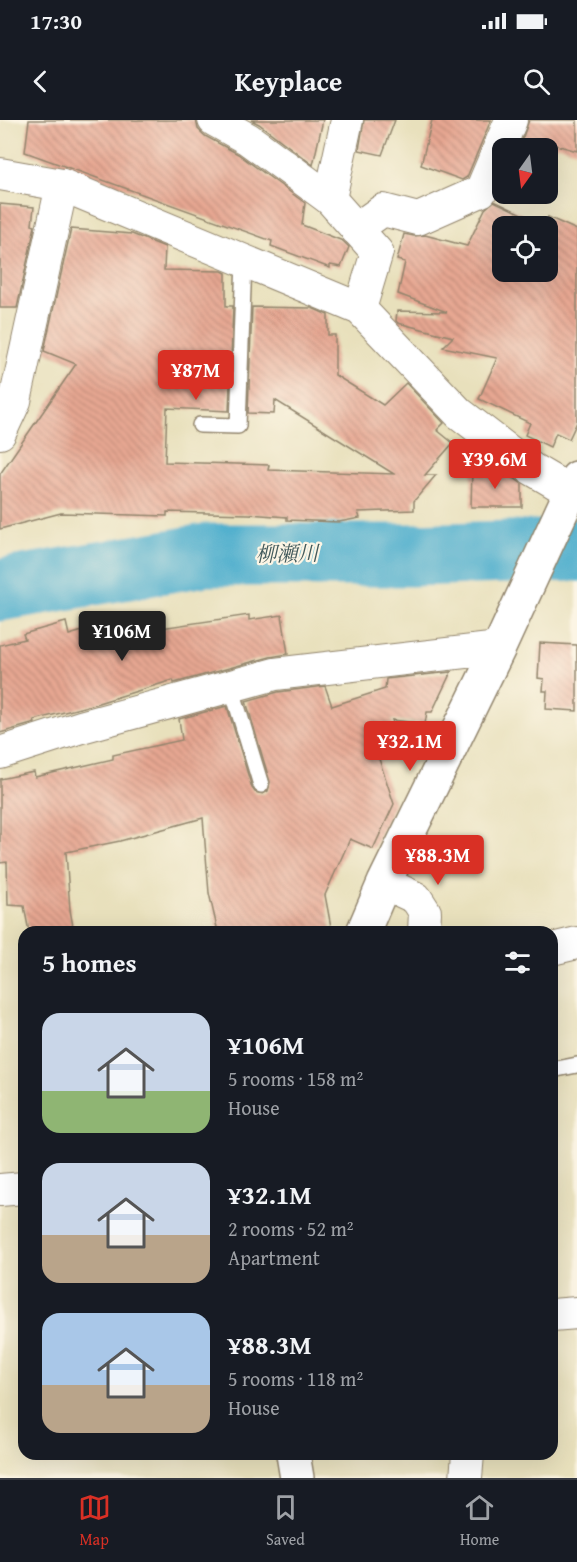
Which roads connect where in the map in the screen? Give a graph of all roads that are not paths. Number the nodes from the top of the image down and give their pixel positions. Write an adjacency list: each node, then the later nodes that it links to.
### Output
1 (214, 120): 6 (street)
2 (346, 120): 6 (street)
3 (511, 120): 7 (street)
4 (0, 174): 5 (street)
5 (62, 185): 8 (street); 11 (street)
6 (330, 199): 7 (street)
7 (356, 229): 9 (street)
8 (244, 260): 9 (street); 10 (lane)
9 (360, 309): 12 (street)
10 (200, 425)
11 (0, 433)
12 (573, 489): 13 (street)
13 (502, 641): 14 (street); 17 (street)
14 (231, 686): 15 (street); 16 (lane)
15 (0, 753)
16 (261, 785)
17 (384, 883): 18 (street); 19 (street)
18 (366, 926)
19 (424, 926)
20 (577, 943): 21 (street)
21 (558, 948)
22 (577, 1065): 23 (lane)
23 (558, 1069)
24 (18, 1188): 25 (street)
25 (0, 1190)
26 (577, 1313): 27 (street)
27 (558, 1315)
28 (294, 1460): 30 (street)
29 (468, 1460): 31 (street)
30 (297, 1478)
31 (466, 1478)

